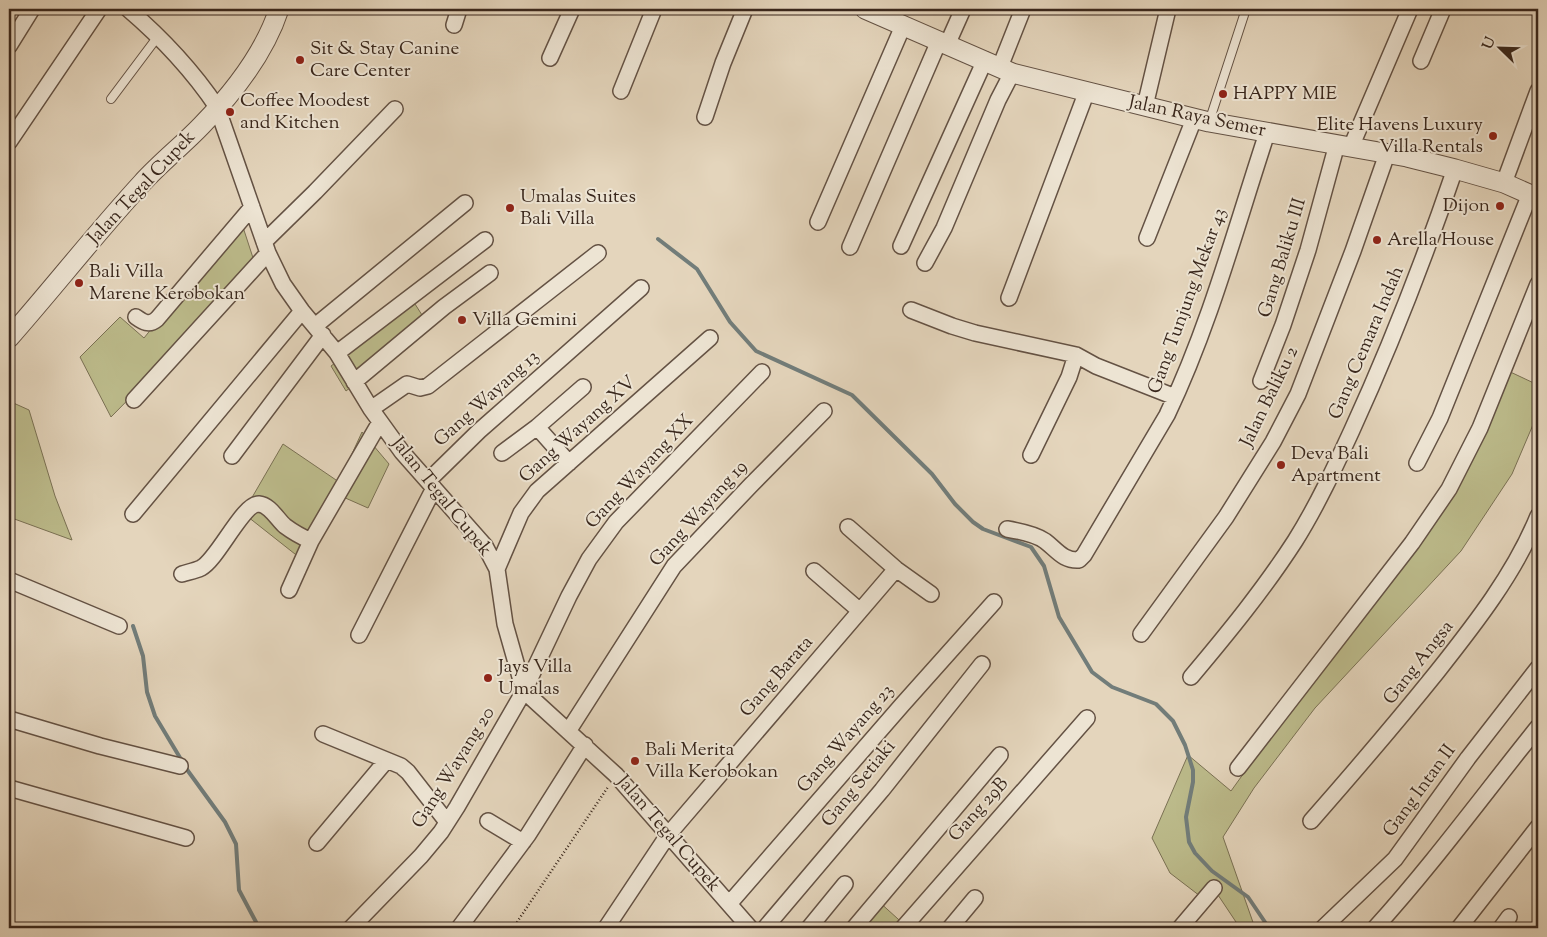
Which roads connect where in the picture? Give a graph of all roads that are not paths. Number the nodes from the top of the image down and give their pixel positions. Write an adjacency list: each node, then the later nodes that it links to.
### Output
1 (32, 9): 20 (street)
2 (99, 9): 34 (street)
3 (279, 9): 29 (street, Jalan Tegal Cupek)
4 (460, 9): 16 (street)
5 (572, 9): 21 (street)
6 (654, 9): 24 (street)
7 (745, 9): 31 (street)
8 (963, 9): 19 (street)
9 (1023, 9): 23 (street)
10 (1168, 9): 28 (street)
11 (1246, 9): 32 (lane)
12 (1410, 9): 35 (street, Gang Baliku III)
13 (1443, 9): 22 (street)
14 (875, 11): 17 (street, Jalan Raya Semer)
15 (137, 12): 18 (street, Jalan Tegal Cupek)
16 (454, 25)
17 (903, 26): 19 (street, Jalan Raya Semer); 42 (street)
18 (159, 36): 27 (lane); 29 (street, Jalan Tegal Cupek)
19 (943, 43): 23 (street, Jalan Raya Semer); 47 (street)
20 (9, 46)
21 (550, 58)
22 (1421, 60)
23 (999, 67): 25 (street, Jalan Raya Semer); 45 (street); 49 (street)
24 (621, 91)
25 (1087, 91): 28 (street, Jalan Raya Semer); 53 (street)
26 (1538, 92): 38 (street)
27 (111, 99)
28 (1145, 106): 32 (street, Jalan Raya Semer)
29 (218, 107): 41 (street, Jalan Tegal Cupek); 58 (street, Jalan Tegal Cupek)
30 (395, 109): 46 (street)
31 (705, 117)
32 (1202, 121): 33 (street, Jalan Raya Semer); 43 (street)
33 (1268, 133): 35 (street, Jalan Raya Semer); 66 (street, Gang Tunjung Mekar 43)
34 (9, 142)
35 (1344, 146): 36 (street, Jalan Raya Semer); 63 (street, Gang Baliku III)
36 (1387, 154): 37 (street, Jalan Raya Semer); 93 (street, Jalan Baliku 2)
37 (1455, 169): 38 (street, Jalan Raya Semer); 97 (street, Gang Cemara Indah)
38 (1504, 184): 39 (street, Jalan Raya Semer)
39 (1534, 196): 76 (street)
40 (465, 203): 57 (street)
41 (252, 207): 46 (street, Jalan Tegal Cupek); 56 (street)
42 (818, 222)
43 (1147, 238)
44 (485, 240): 60 (street)
45 (901, 246)
46 (266, 247): 55 (street, Jalan Tegal Cupek); 67 (street)
47 (850, 247)
48 (598, 253): 68 (street)
49 (926, 263)
50 (490, 273): 64 (street)
51 (1538, 284): 108 (street)
52 (641, 288): 77 (street, Gang Wayang 13)
53 (1009, 298)
54 (911, 310): 61 (street)
55 (302, 311): 57 (street, Jalan Tegal Cupek); 78 (street)
56 (136, 317)
57 (319, 331): 60 (street, Jalan Tegal Cupek); 74 (street)
58 (9, 338)
59 (710, 338): 75 (street, Gang Wayang XV)
60 (337, 353): 64 (street, Jalan Tegal Cupek)
61 (1076, 355): 66 (street); 73 (street)
62 (762, 372): 98 (street, Gang Wayang XX)
63 (1261, 381)
64 (354, 382): 68 (street, Jalan Tegal Cupek)
65 (583, 387): 71 (street)
66 (1175, 398): 81 (street, Gang Tunjung Mekar 43)
67 (134, 400)
68 (371, 409): 70 (street, Jalan Tegal Cupek)
69 (824, 411): 102 (street, Gang Wayang 19)
70 (380, 422): 77 (street, Jalan Tegal Cupek); 82 (street)
71 (536, 427): 72 (street); 75 (street)
72 (502, 453)
73 (1031, 455)
74 (232, 456)
75 (569, 463): 83 (street, Gang Wayang XV)
76 (1417, 463)
77 (431, 484): 83 (street, Jalan Tegal Cupek); 94 (street, Gang Wayang 13)
78 (133, 514)
79 (1538, 516): 110 (street, Gang Angsa)
80 (848, 526): 84 (street)
81 (1007, 529)
82 (311, 541): 86 (street); 88 (street)
83 (497, 569): 98 (street, Jalan Tegal Cupek)
84 (896, 569): 89 (street); 91 (street, Gang Barata)
85 (814, 571): 91 (street)
86 (182, 574)
87 (9, 580): 92 (street)
88 (289, 590)
89 (931, 594)
90 (994, 602): 121 (street, Gang Wayang 23)
91 (860, 611): 114 (street, Gang Barata)
92 (119, 626)
93 (1141, 634)
94 (359, 635)
95 (982, 664): 126 (street, Gang Setiaki)
96 (1538, 668): 132 (street, Gang Intan II)
97 (1191, 677)
98 (524, 691): 102 (street, Jalan Tegal Cupek); 111 (street, Gang Wayang 20)
99 (1087, 718): 129 (street, Gang 29B)
100 (9, 719): 107 (street)
101 (1538, 727): 133 (street)
102 (569, 730): 104 (street, Jalan Tegal Cupek)
103 (324, 734): 106 (street)
104 (585, 745): 114 (street, Jalan Tegal Cupek); 116 (street)
105 (1000, 755): 128 (street)
106 (386, 761): 111 (street); 117 (street)
107 (180, 766)
108 (1238, 768)
109 (9, 788): 115 (street)
110 (1311, 821)
111 (448, 822): 122 (street, Gang Wayang 20)
112 (488, 822): 116 (street)
113 (1538, 827): 134 (street)
114 (668, 835): 121 (street, Jalan Tegal Cupek); 124 (street, Gang Barata)
115 (186, 838)
116 (523, 842): 123 (street)
117 (317, 843)
118 (845, 884): 127 (street)
119 (1214, 888): 131 (street)
120 (975, 898): 130 (street)
121 (729, 904): 125 (street, Jalan Tegal Cupek)
122 (352, 928)
123 (459, 928)
124 (606, 928)
125 (750, 928)
126 (765, 928)
127 (809, 928)
128 (854, 928)
129 (903, 928)
130 (950, 928)
131 (1180, 928)
132 (1323, 928)
133 (1375, 928)
134 (1459, 928)

